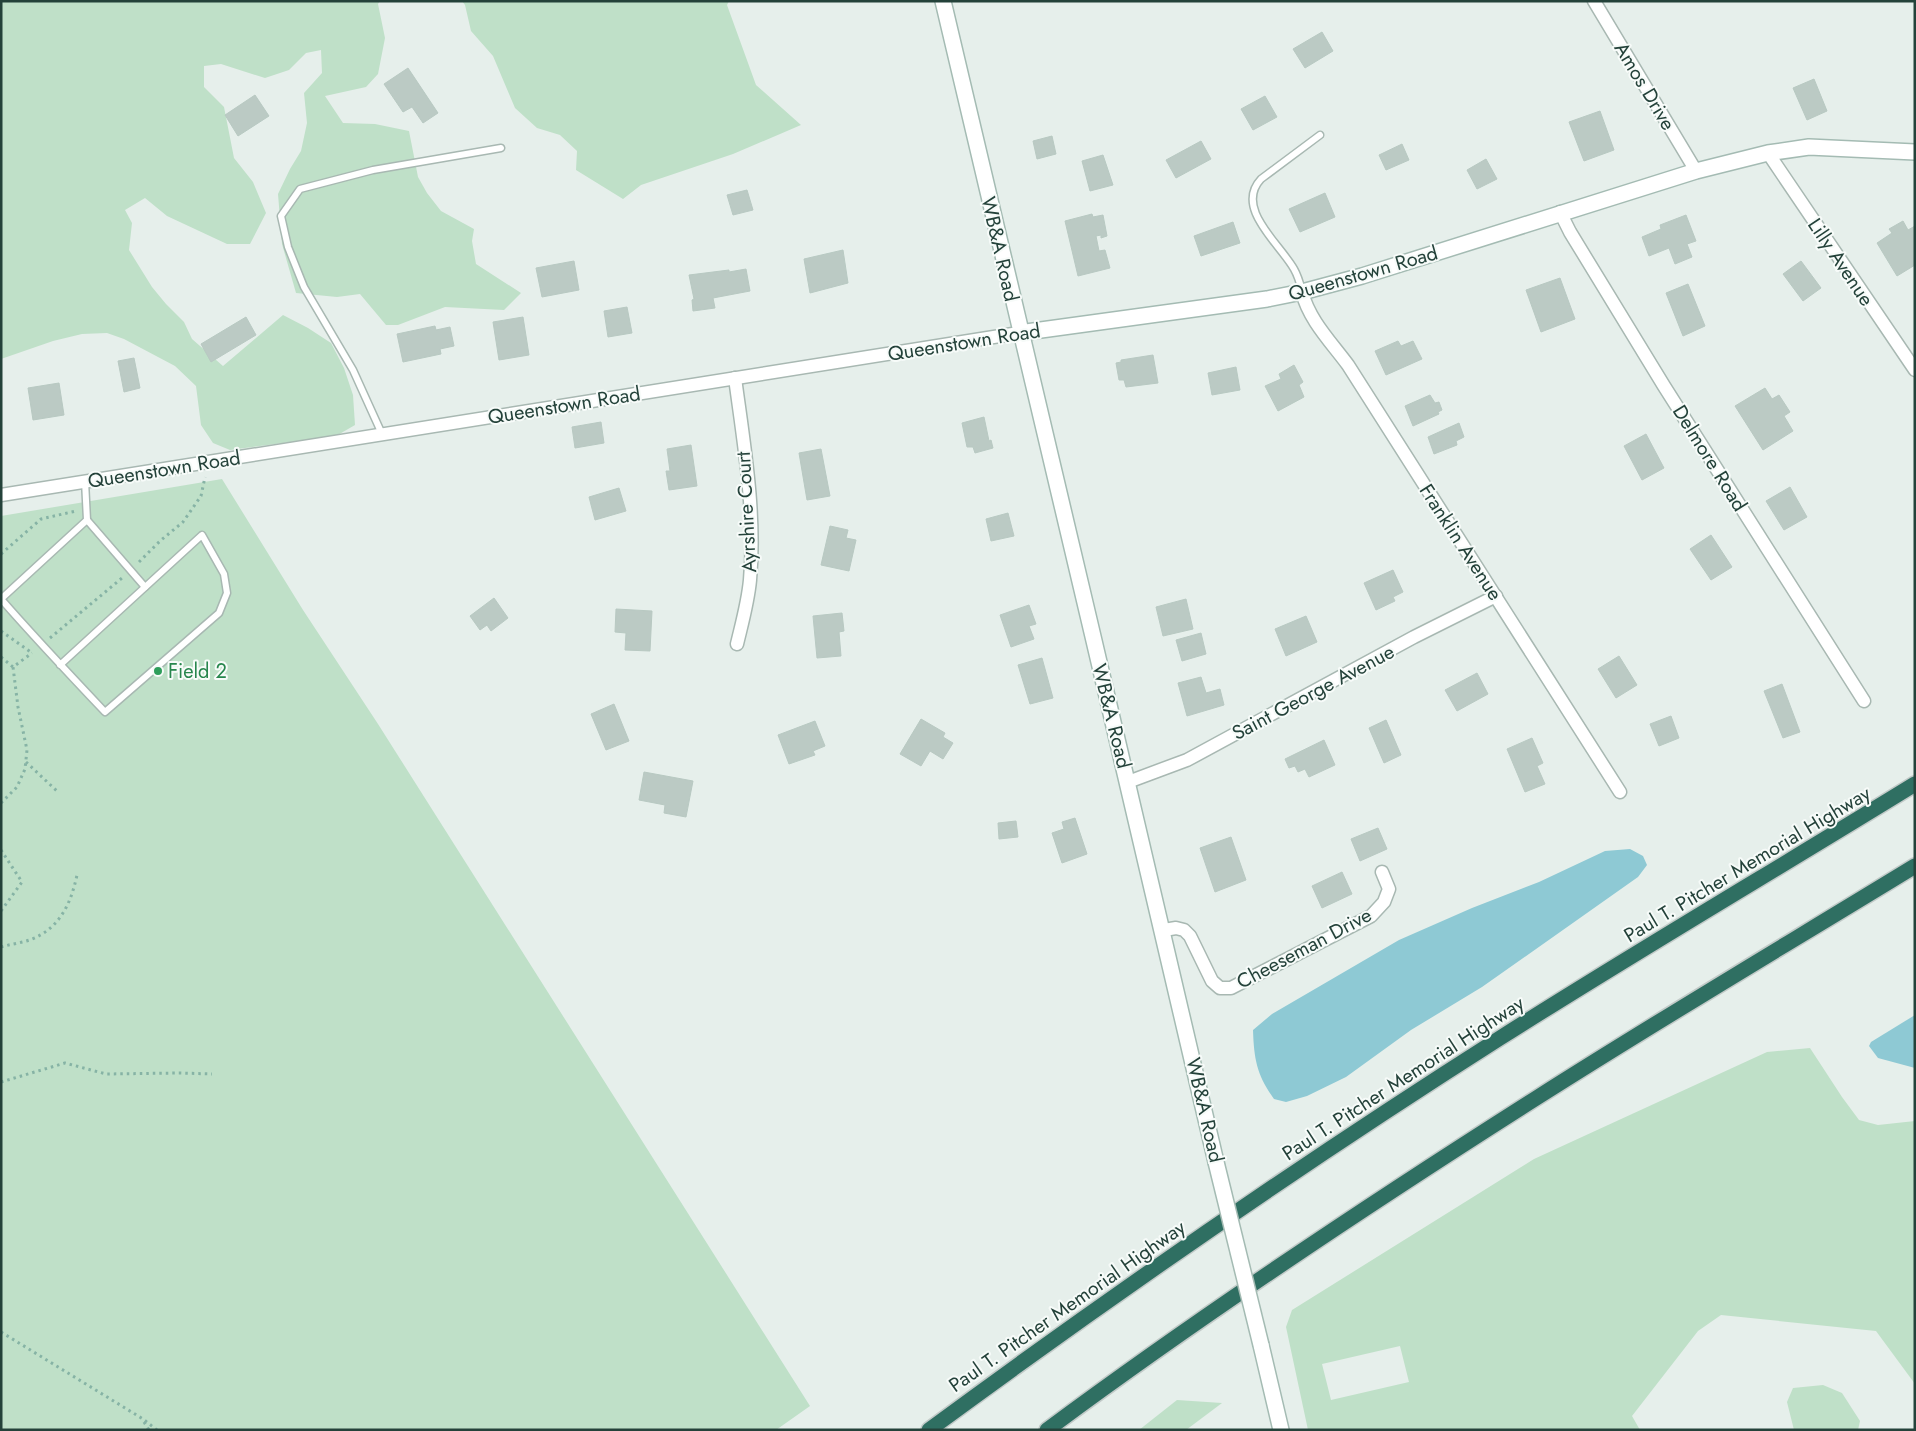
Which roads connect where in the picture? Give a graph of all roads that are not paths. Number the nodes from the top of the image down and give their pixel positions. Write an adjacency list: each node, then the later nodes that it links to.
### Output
1 (943, 1): 10 (street, WB&A Road)
2 (1594, 1): 7 (street, Amos Drive)
3 (1320, 135): 9 (lane)
4 (501, 148): 13 (lane)
5 (1915, 152): 6 (street, Queenstown Road)
6 (1768, 153): 7 (street, Queenstown Road); 11 (street, Lilly Avenue)
7 (1696, 171): 8 (street, Queenstown Road)
8 (1560, 212): 9 (street, Queenstown Road); 22 (street, Delmore Road)
9 (1302, 292): 10 (street, Queenstown Road); 18 (street, Franklin Avenue)
10 (1019, 333): 12 (street, Queenstown Road); 23 (street, WB&A Road)
11 (1915, 370)
12 (735, 378): 13 (street, Queenstown Road); 20 (street, Ayrshire Court)
13 (382, 434): 14 (street, Queenstown Road)
14 (85, 482): 15 (street, Queenstown Road); 16 (lane)
15 (1, 495)
16 (87, 520): 17 (lane); 19 (lane)
17 (145, 587): 21 (lane); 21 (lane)
18 (1496, 596): 23 (street, Saint George Avenue); 25 (street, Franklin Avenue)
19 (1, 599): 21 (lane)
20 (737, 644)
21 (60, 664)
22 (1864, 701)
23 (1128, 782): 28 (street, WB&A Road)
24 (1915, 784): 29 (highway, Paul T. Pitcher Memorial Highway)
25 (1620, 792)
26 (1915, 866): 30 (highway)
27 (1382, 872): 28 (street, Cheeseman Drive)
28 (1164, 930): 31 (street, WB&A Road, bridge)
29 (928, 1430)
30 (1047, 1430)
31 (1281, 1430)

